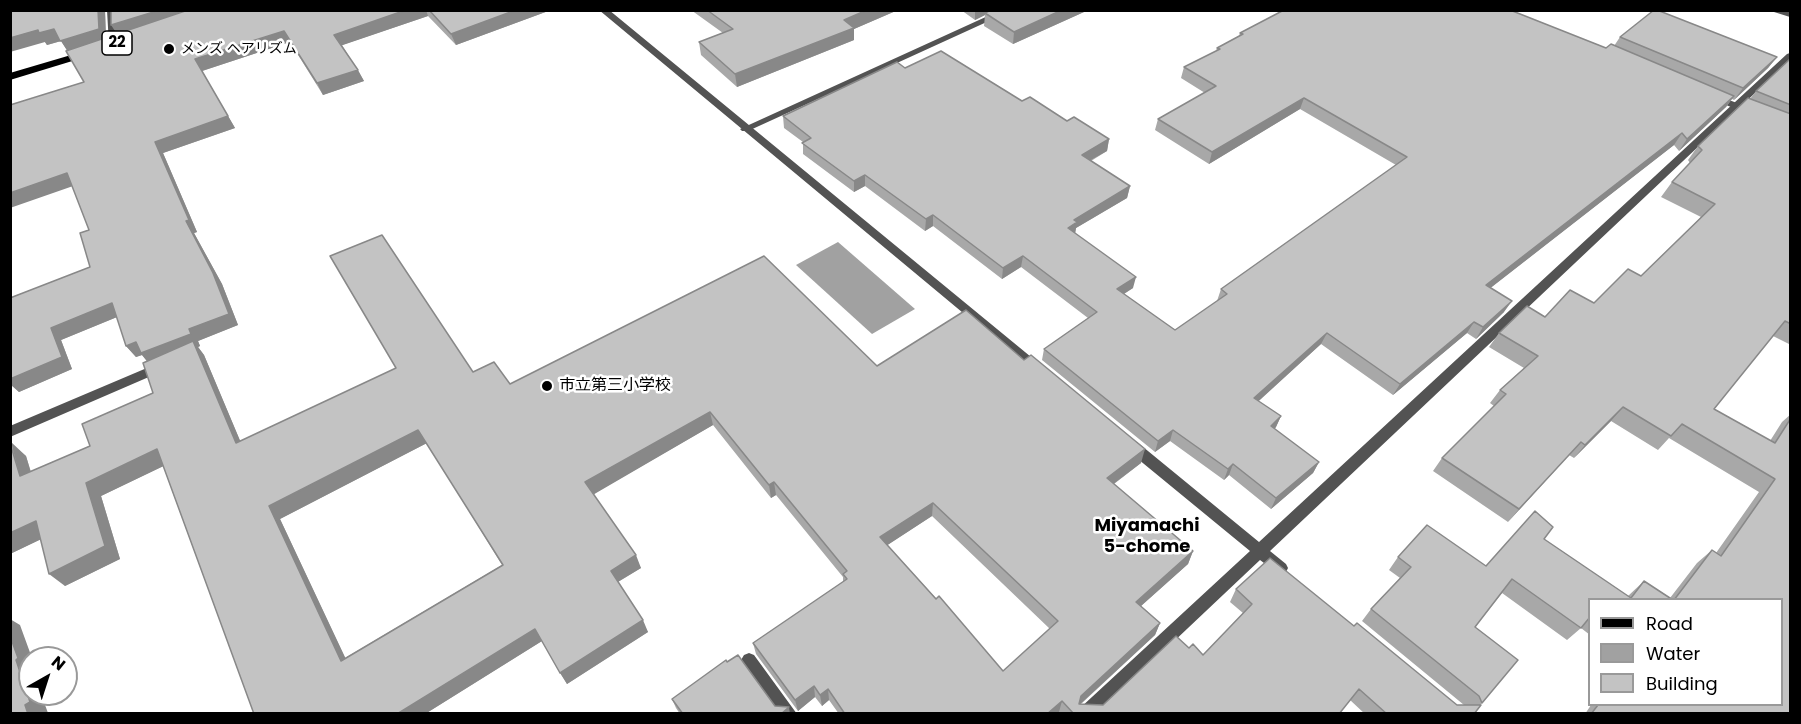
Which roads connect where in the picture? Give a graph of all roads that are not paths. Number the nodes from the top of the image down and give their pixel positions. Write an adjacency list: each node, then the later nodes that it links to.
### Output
1 (111, 10): 6 (street)
2 (603, 10): 12 (street)
3 (1009, 10): 12 (street)
4 (1777, 10): 5 (street)
5 (1791, 15)
6 (119, 43): 8 (main road, 22)
7 (1791, 56): 10 (street)
8 (10, 77)
9 (1703, 92): 10 (street)
10 (1736, 106): 11 (street); 17 (street)
11 (1769, 120)
12 (745, 129): 14 (street)
13 (177, 360): 15 (street)
14 (1047, 377)
15 (10, 432)
16 (1121, 437): 17 (street)
17 (1258, 550): 18 (street); 21 (street)
18 (1295, 579)
19 (749, 660): 20 (street)
20 (789, 714)
21 (1085, 714)

